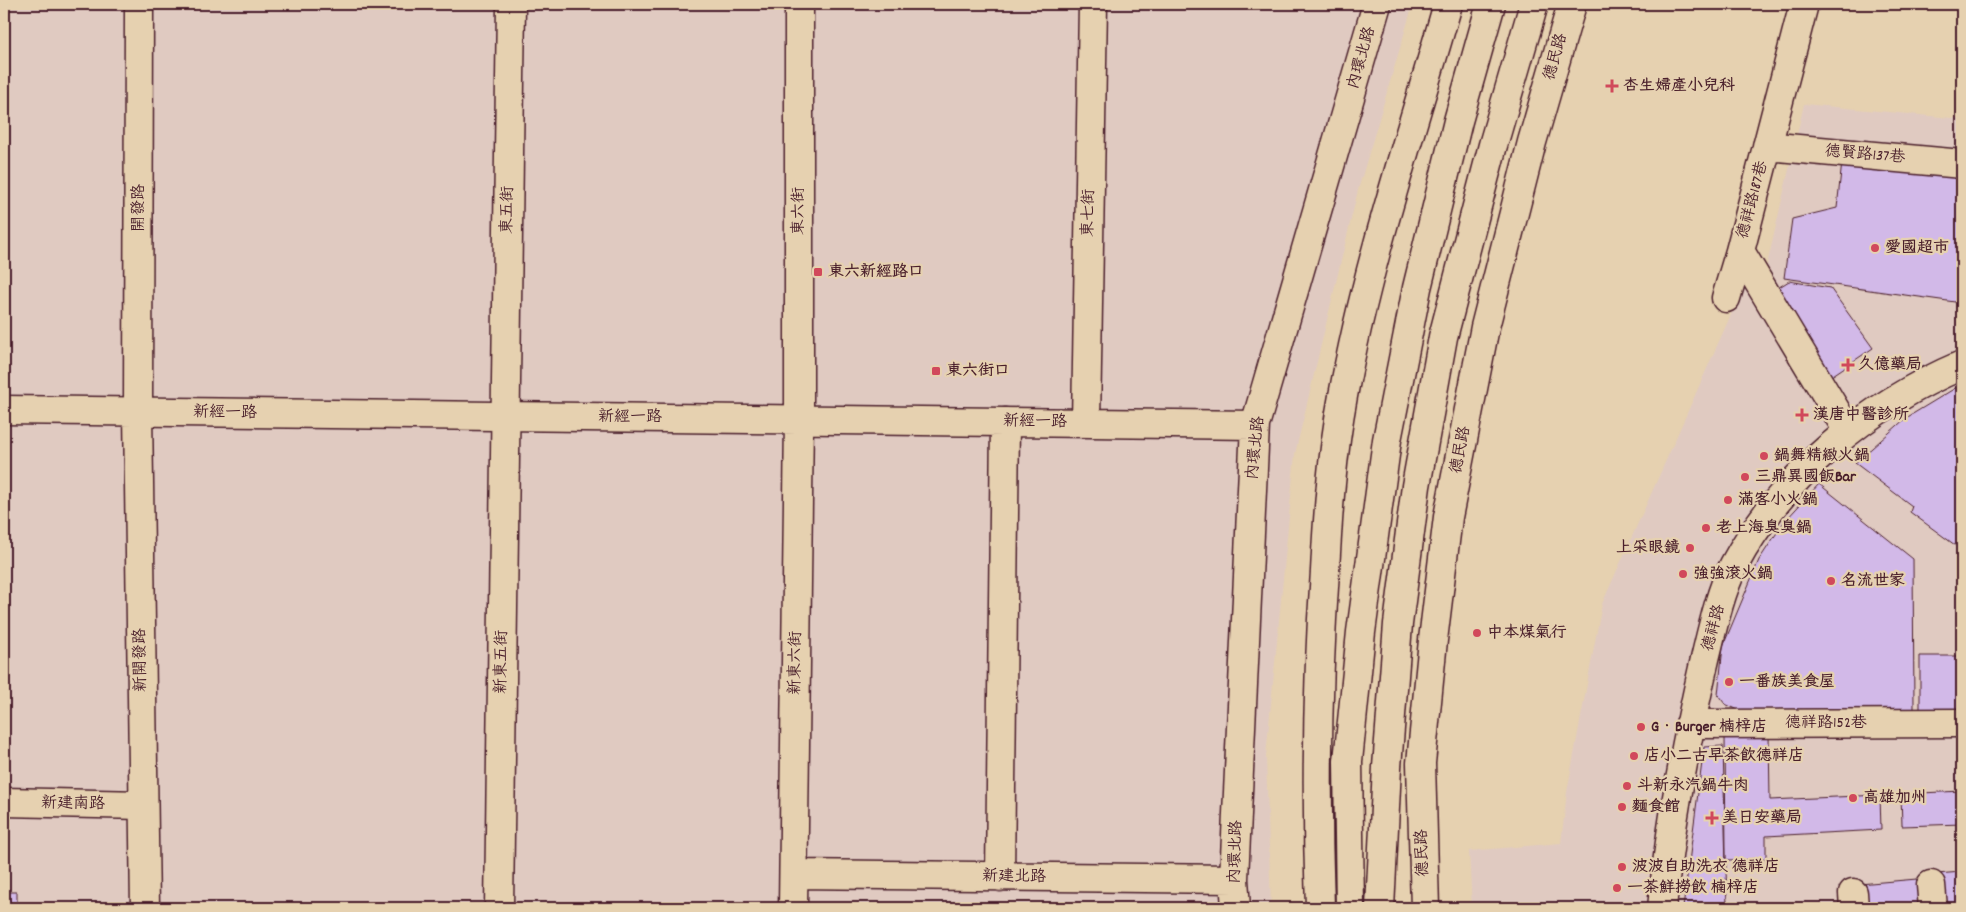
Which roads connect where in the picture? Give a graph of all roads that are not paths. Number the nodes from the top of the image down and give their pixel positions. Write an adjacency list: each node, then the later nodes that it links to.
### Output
1 (139, 4): 17 (street, 開發路)
2 (511, 4): 18 (street, 東五街)
3 (799, 4): 19 (street, 東六街)
4 (1093, 4): 21 (street, 東七街)
5 (1378, 4): 22 (street, 內環北路)
6 (1448, 4): 35 (street)
7 (1491, 4): 36 (street)
8 (1534, 4): 37 (street)
9 (1572, 4): 38 (street, 德民路)
10 (1804, 4): 11 (street, 德祥路187巷)
11 (1767, 146): 12 (street, 德賢路137巷); 13 (street, 德祥路187巷)
12 (1962, 164)
13 (1740, 251): 14 (street); 23 (street, 德祥路187巷)
14 (1726, 298)
15 (1962, 366): 23 (street, 德祥路)
16 (4, 410): 17 (street, 新經一路)
17 (138, 412): 18 (street, 新經一路); 27 (street, 新開發路)
18 (505, 416): 19 (street, 新經一路); 32 (street, 新東五街)
19 (798, 418): 20 (street, 新經一路); 28 (street, 新東六街)
20 (1005, 422): 21 (street, 新經一路); 29 (street)
21 (1086, 423): 22 (street, 新經一路)
22 (1255, 425): 30 (street, 內環北路)
23 (1848, 431): 25 (street, 德祥路)
24 (1962, 722): 25 (street, 德祥路152巷)
25 (1690, 724): 39 (street, 德祥路)
26 (4, 802): 27 (street, 新建南路)
27 (143, 805): 31 (street, 新開發路)
28 (794, 874): 29 (street, 新建北路); 33 (street, 新東六街)
29 (1000, 877): 30 (street, 新建北路)
30 (1234, 879): 34 (street, 內環北路)
31 (145, 908)
32 (499, 908)
33 (793, 908)
34 (1236, 908)
35 (1320, 908)
36 (1350, 908)
37 (1380, 908)
38 (1425, 908)
39 (1662, 908)

